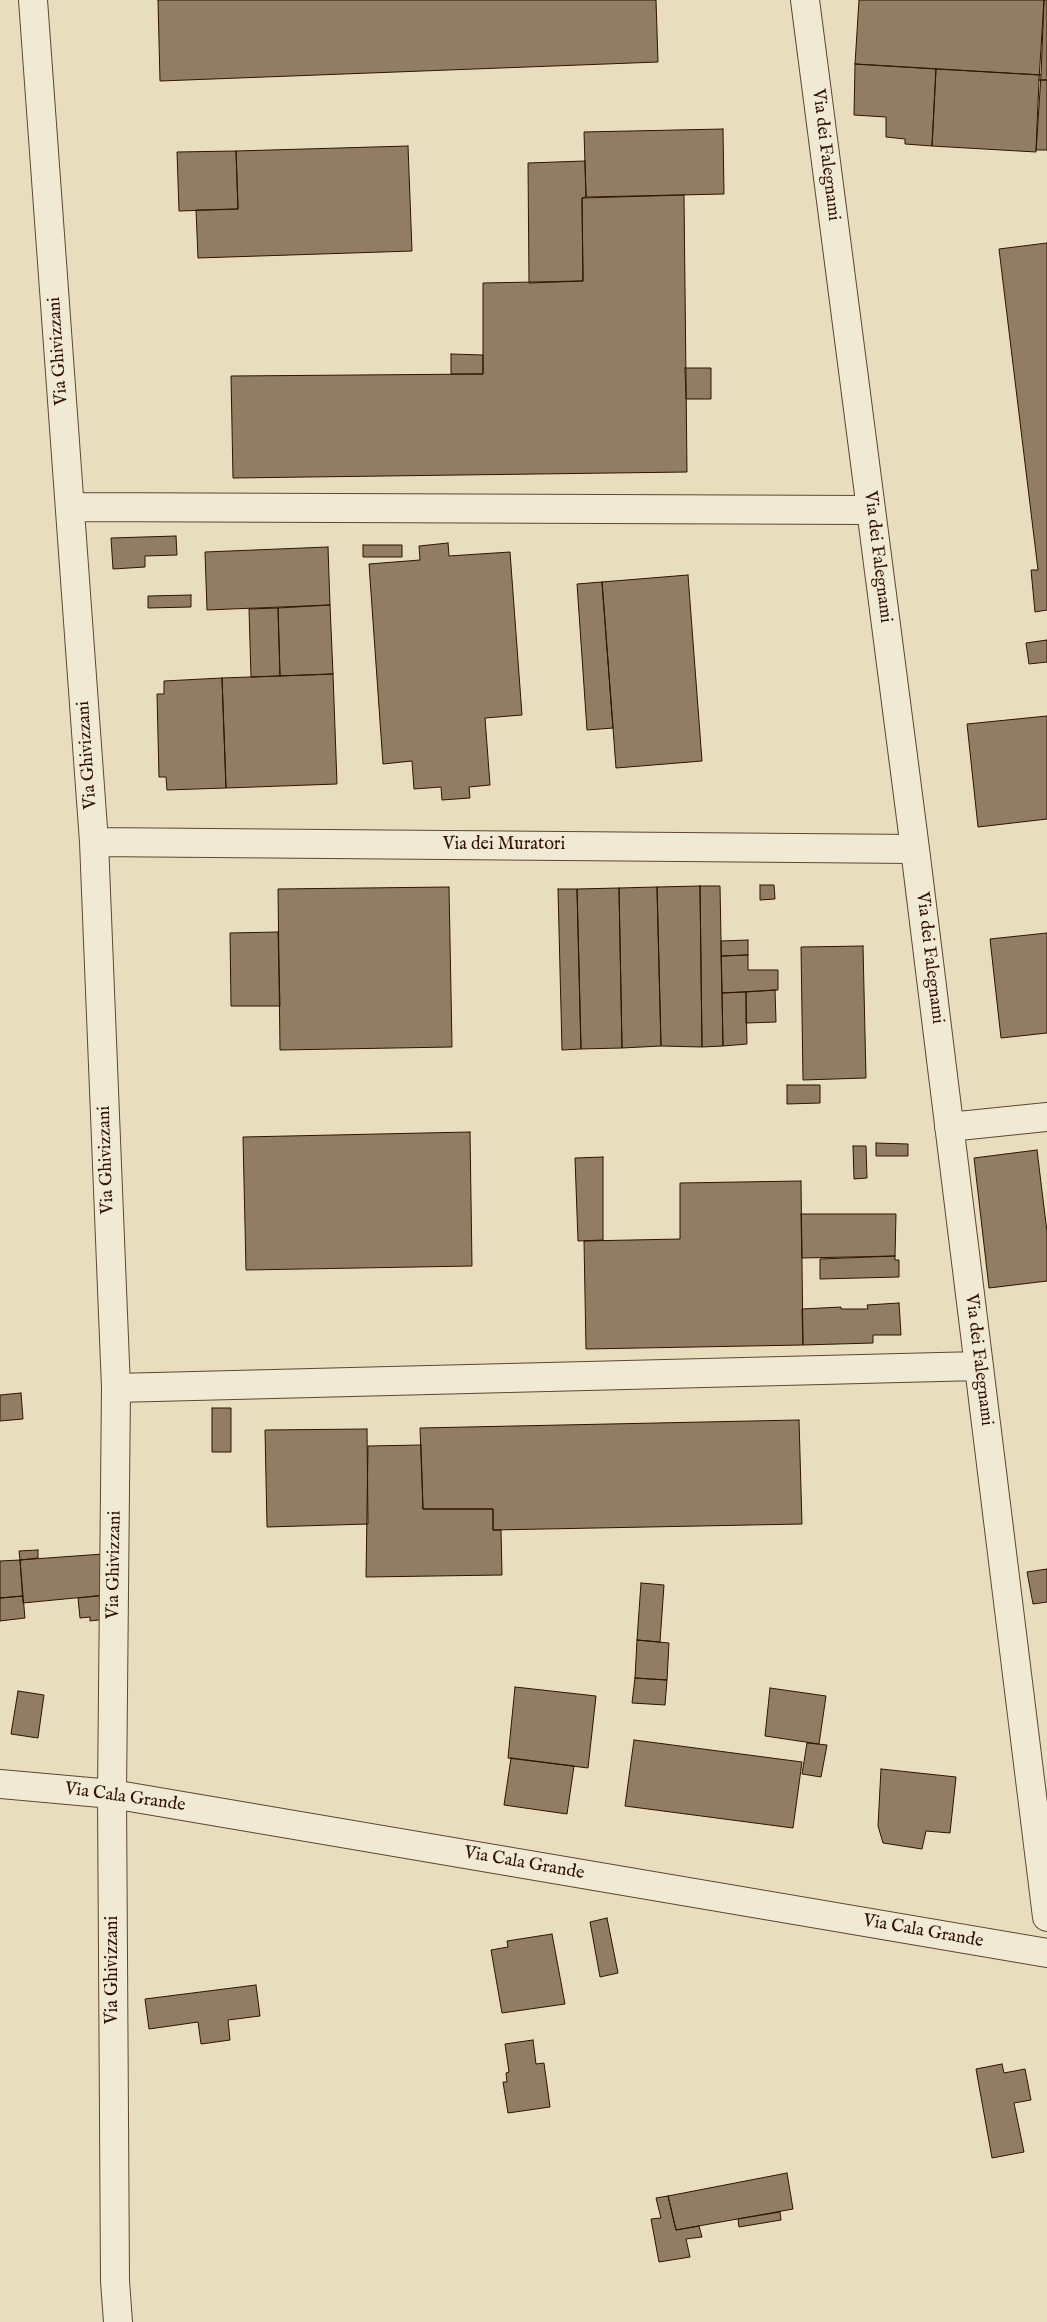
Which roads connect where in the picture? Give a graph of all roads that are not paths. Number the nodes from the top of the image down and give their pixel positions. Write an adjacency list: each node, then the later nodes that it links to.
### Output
1 (33, 0): 3 (street, Via Ghivizzani)
2 (805, 0): 4 (street, Via dei Falegnami)
3 (70, 507): 4 (street); 5 (street, Via Ghivizzani)
4 (872, 510): 6 (street, Via dei Falegnami)
5 (94, 842): 6 (street, Via dei Muratori); 10 (street, Via Ghivizzani)
6 (915, 848): 8 (street, Via dei Falegnami)
7 (1047, 1117): 8 (street)
8 (950, 1127): 9 (street, Via dei Falegnami)
9 (979, 1366): 10 (street); 13 (street, Via dei Falegnami)
10 (116, 1388): 12 (street, Via Ghivizzani)
11 (0, 1784): 12 (street, Via Cala Grande)
12 (112, 1794): 14 (street, Via Cala Grande); 15 (street, Via Ghivizzani)
13 (1047, 1917)
14 (1047, 1953)
15 (118, 2322)

